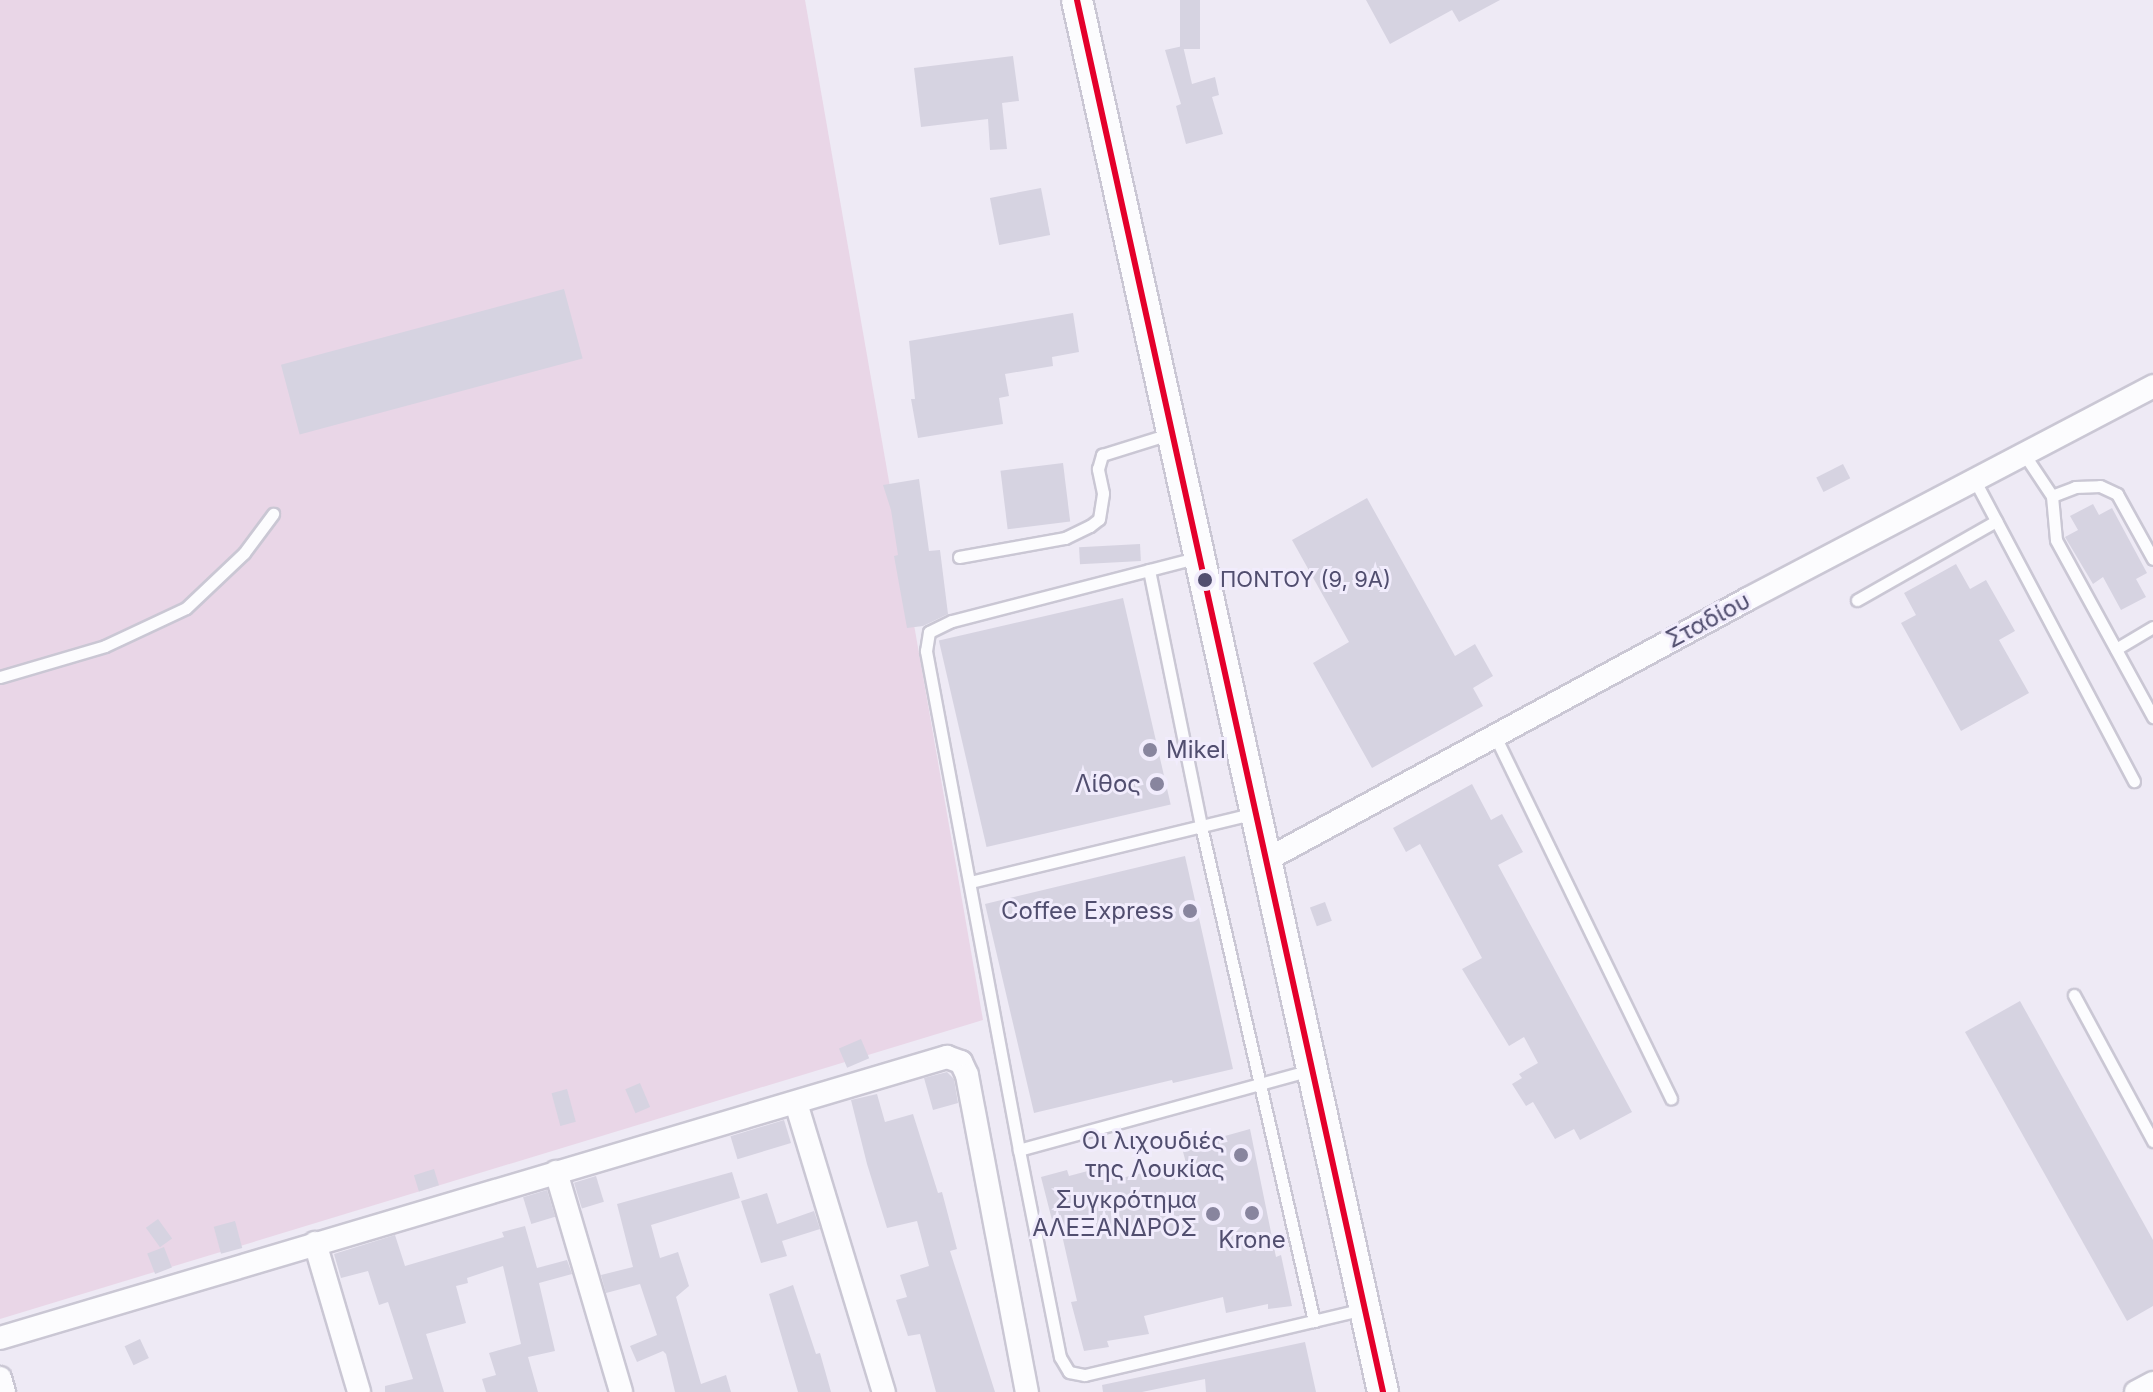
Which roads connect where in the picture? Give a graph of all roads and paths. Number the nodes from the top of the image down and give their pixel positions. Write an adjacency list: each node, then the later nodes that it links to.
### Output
1 (1077, 0): 3 (street)
2 (2153, 386): 4 (street, Σταδίου)
3 (1172, 433): 9 (street); 10 (lane)
4 (2024, 454): 5 (street, Σταδίου); 6 (lane)
5 (1974, 479): 8 (lane); 18 (street, Σταδίου)
6 (2052, 496): 11 (lane); 15 (lane)
7 (273, 514): 16 (lane)
8 (1996, 521): 13 (lane); 19 (lane)
9 (1199, 556): 12 (lane); 20 (street)
10 (959, 557)
11 (2153, 559)
12 (1149, 570): 21 (lane); 23 (lane)
13 (1857, 600)
14 (2153, 627): 15 (lane)
15 (2116, 649): 17 (lane)
16 (0, 677)
17 (2153, 717)
18 (1495, 736): 22 (street, Σταδίου); 27 (lane)
19 (2134, 781)
20 (1256, 813): 21 (lane); 22 (street)
21 (1201, 826): 23 (lane); 26 (lane)
22 (1266, 860): 25 (street)
23 (970, 882): 30 (lane)
24 (2074, 995): 29 (lane)
25 (1312, 1070): 26 (lane); 33 (street)
26 (1260, 1084): 30 (lane); 34 (lane)
27 (1671, 1098)
28 (796, 1103): 31 (street); 41 (street); 42 (street)
29 (2153, 1141)
30 (1019, 1150): 34 (lane)
31 (556, 1172): 32 (street); 40 (street)
32 (315, 1243): 35 (street); 39 (street)
33 (1365, 1309): 34 (lane); 43 (street)
34 (1314, 1321)
35 (0, 1338)
36 (0, 1378): 38 (street)
37 (2153, 1383): 44 (street)
38 (4, 1392)
39 (359, 1392)
40 (621, 1392)
41 (884, 1392)
42 (1027, 1392)
43 (1383, 1392)
44 (2136, 1392)

